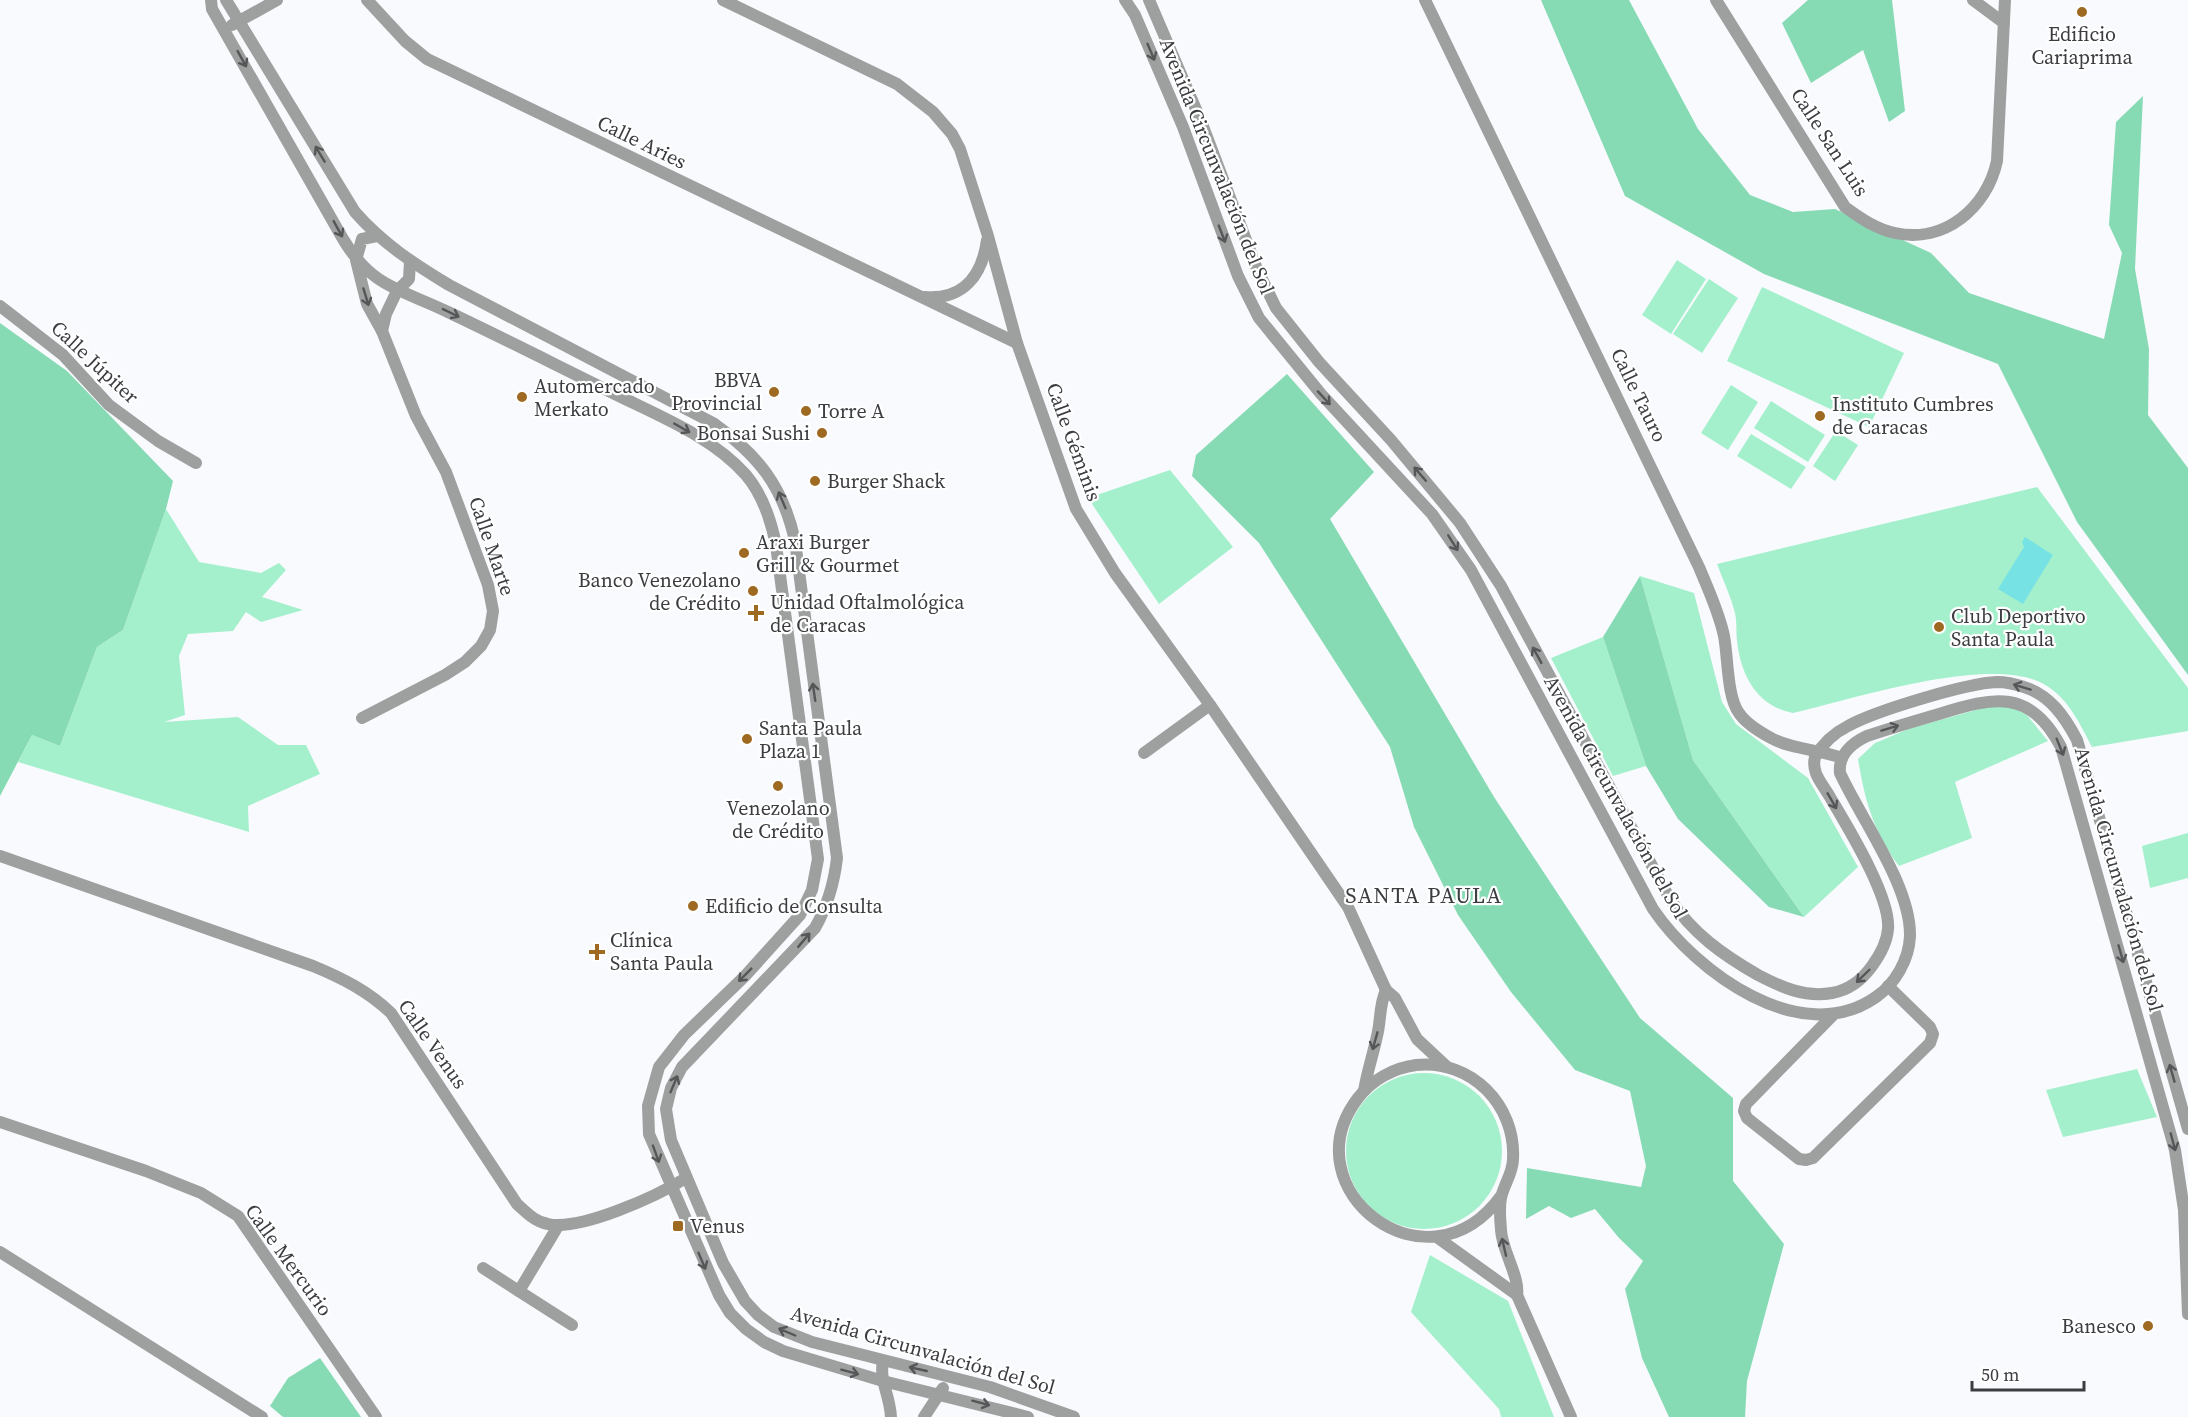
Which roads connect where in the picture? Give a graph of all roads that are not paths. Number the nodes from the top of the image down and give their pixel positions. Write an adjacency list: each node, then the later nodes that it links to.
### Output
1 (227, 0): 11 (street, Avenida Circunvalación del Sol); 13 (street, Avenida Circunvalación del Sol)
2 (254, 0): 12 (street)
3 (367, 0): 21 (street, Calle Aries)
4 (723, 0): 17 (street, Calle Géminis)
5 (1125, 0): 34 (street, Avenida Circunvalación del Sol, one-way to 34)
6 (1149, 0): 28 (street, Avenida Circunvalación del Sol, one-way to 6)
7 (1425, 0): 28 (street, Calle Tauro)
8 (1716, 0): 14 (street, Calle San Luis)
9 (1973, 0): 14 (street)
10 (2005, 0): 14 (street, Calle San Luis)
11 (211, 4): 15 (street, Avenida Circunvalación del Sol)
12 (271, 4): 13 (street)
13 (239, 22): 15 (street); 16 (street, Avenida Circunvalación del Sol, one-way to 13)
14 (2004, 23)
15 (225, 28): 18 (street, Avenida Circunvalación del Sol, one-way to 18)
16 (378, 236): 18 (street); 19 (street, Avenida Circunvalación del Sol)
17 (988, 236): 21 (street, Calle Aries); 24 (street, Calle Géminis)
18 (356, 260): 20 (street, Avenida Circunvalación del Sol); 23 (street, Calle Marte, one-way to 23)
19 (410, 261): 20 (street); 39 (street, Avenida Circunvalación del Sol, one-way to 19)
20 (397, 291): 23 (street); 40 (street, Avenida Circunvalación del Sol, one-way to 40)
21 (918, 296): 24 (street, Calle Aries)
22 (0, 306): 25 (street, Calle Júpiter)
23 (382, 332): 27 (street, Calle Marte)
24 (1017, 343): 26 (street, Calle Géminis)
25 (196, 463)
26 (1210, 705): 29 (street); 33 (street, Calle Géminis)
27 (362, 718)
28 (1819, 750): 30 (street, Calle Tauro); 38 (street, Avenida Circunvalación del Sol, one-way to 28)
29 (1144, 753)
30 (1842, 758): 32 (street, Avenida Circunvalación del Sol); 46 (street, Avenida Circunvalación del Sol, one-way to 46)
31 (0, 856): 42 (street, Calle Venus)
32 (1888, 986): 34 (street, Avenida Circunvalación del Sol); 34 (street)
33 (1386, 990): 35 (street, Calle Géminis); 36 (street, Calle Géminis, one-way to 36)
34 (1833, 1015)
35 (1447, 1067): 36 (street, Calle Géminis); 41 (street, Calle Géminis)
36 (1364, 1091): 43 (street, Calle Géminis)
37 (0, 1122): 56 (street, Calle Mercurio)
38 (2188, 1129)
39 (686, 1178): 40 (street); 51 (street, Avenida Circunvalación del Sol, one-way to 39)
40 (670, 1188): 42 (street); 53 (street, Avenida Circunvalación del Sol, one-way to 53)
41 (1502, 1196): 43 (street, Calle Géminis); 48 (street, Calle Géminis, one-way to 41)
42 (558, 1226): 47 (street)
43 (1438, 1238): 48 (street, Calle Géminis)
44 (0, 1252): 55 (street)
45 (483, 1268): 47 (street)
46 (2187, 1278): 49 (street, Avenida Circunvalación del Sol)
47 (519, 1290): 50 (street)
48 (1517, 1295): 61 (street, Calle Géminis)
49 (2188, 1314)
50 (572, 1325)
51 (883, 1361): 52 (street, Avenida Circunvalación del Sol, one-way to 51); 53 (street)
52 (946, 1376): 54 (street); 60 (street, Avenida Circunvalación del Sol)
53 (883, 1381): 54 (street, Avenida Circunvalación del Sol); 57 (street)
54 (941, 1394): 58 (street); 59 (street, Avenida Circunvalación del Sol, one-way to 59)
55 (262, 1417)
56 (376, 1417)
57 (891, 1417)
58 (924, 1417)
59 (1028, 1417)
60 (1074, 1417)
61 (1571, 1417)

